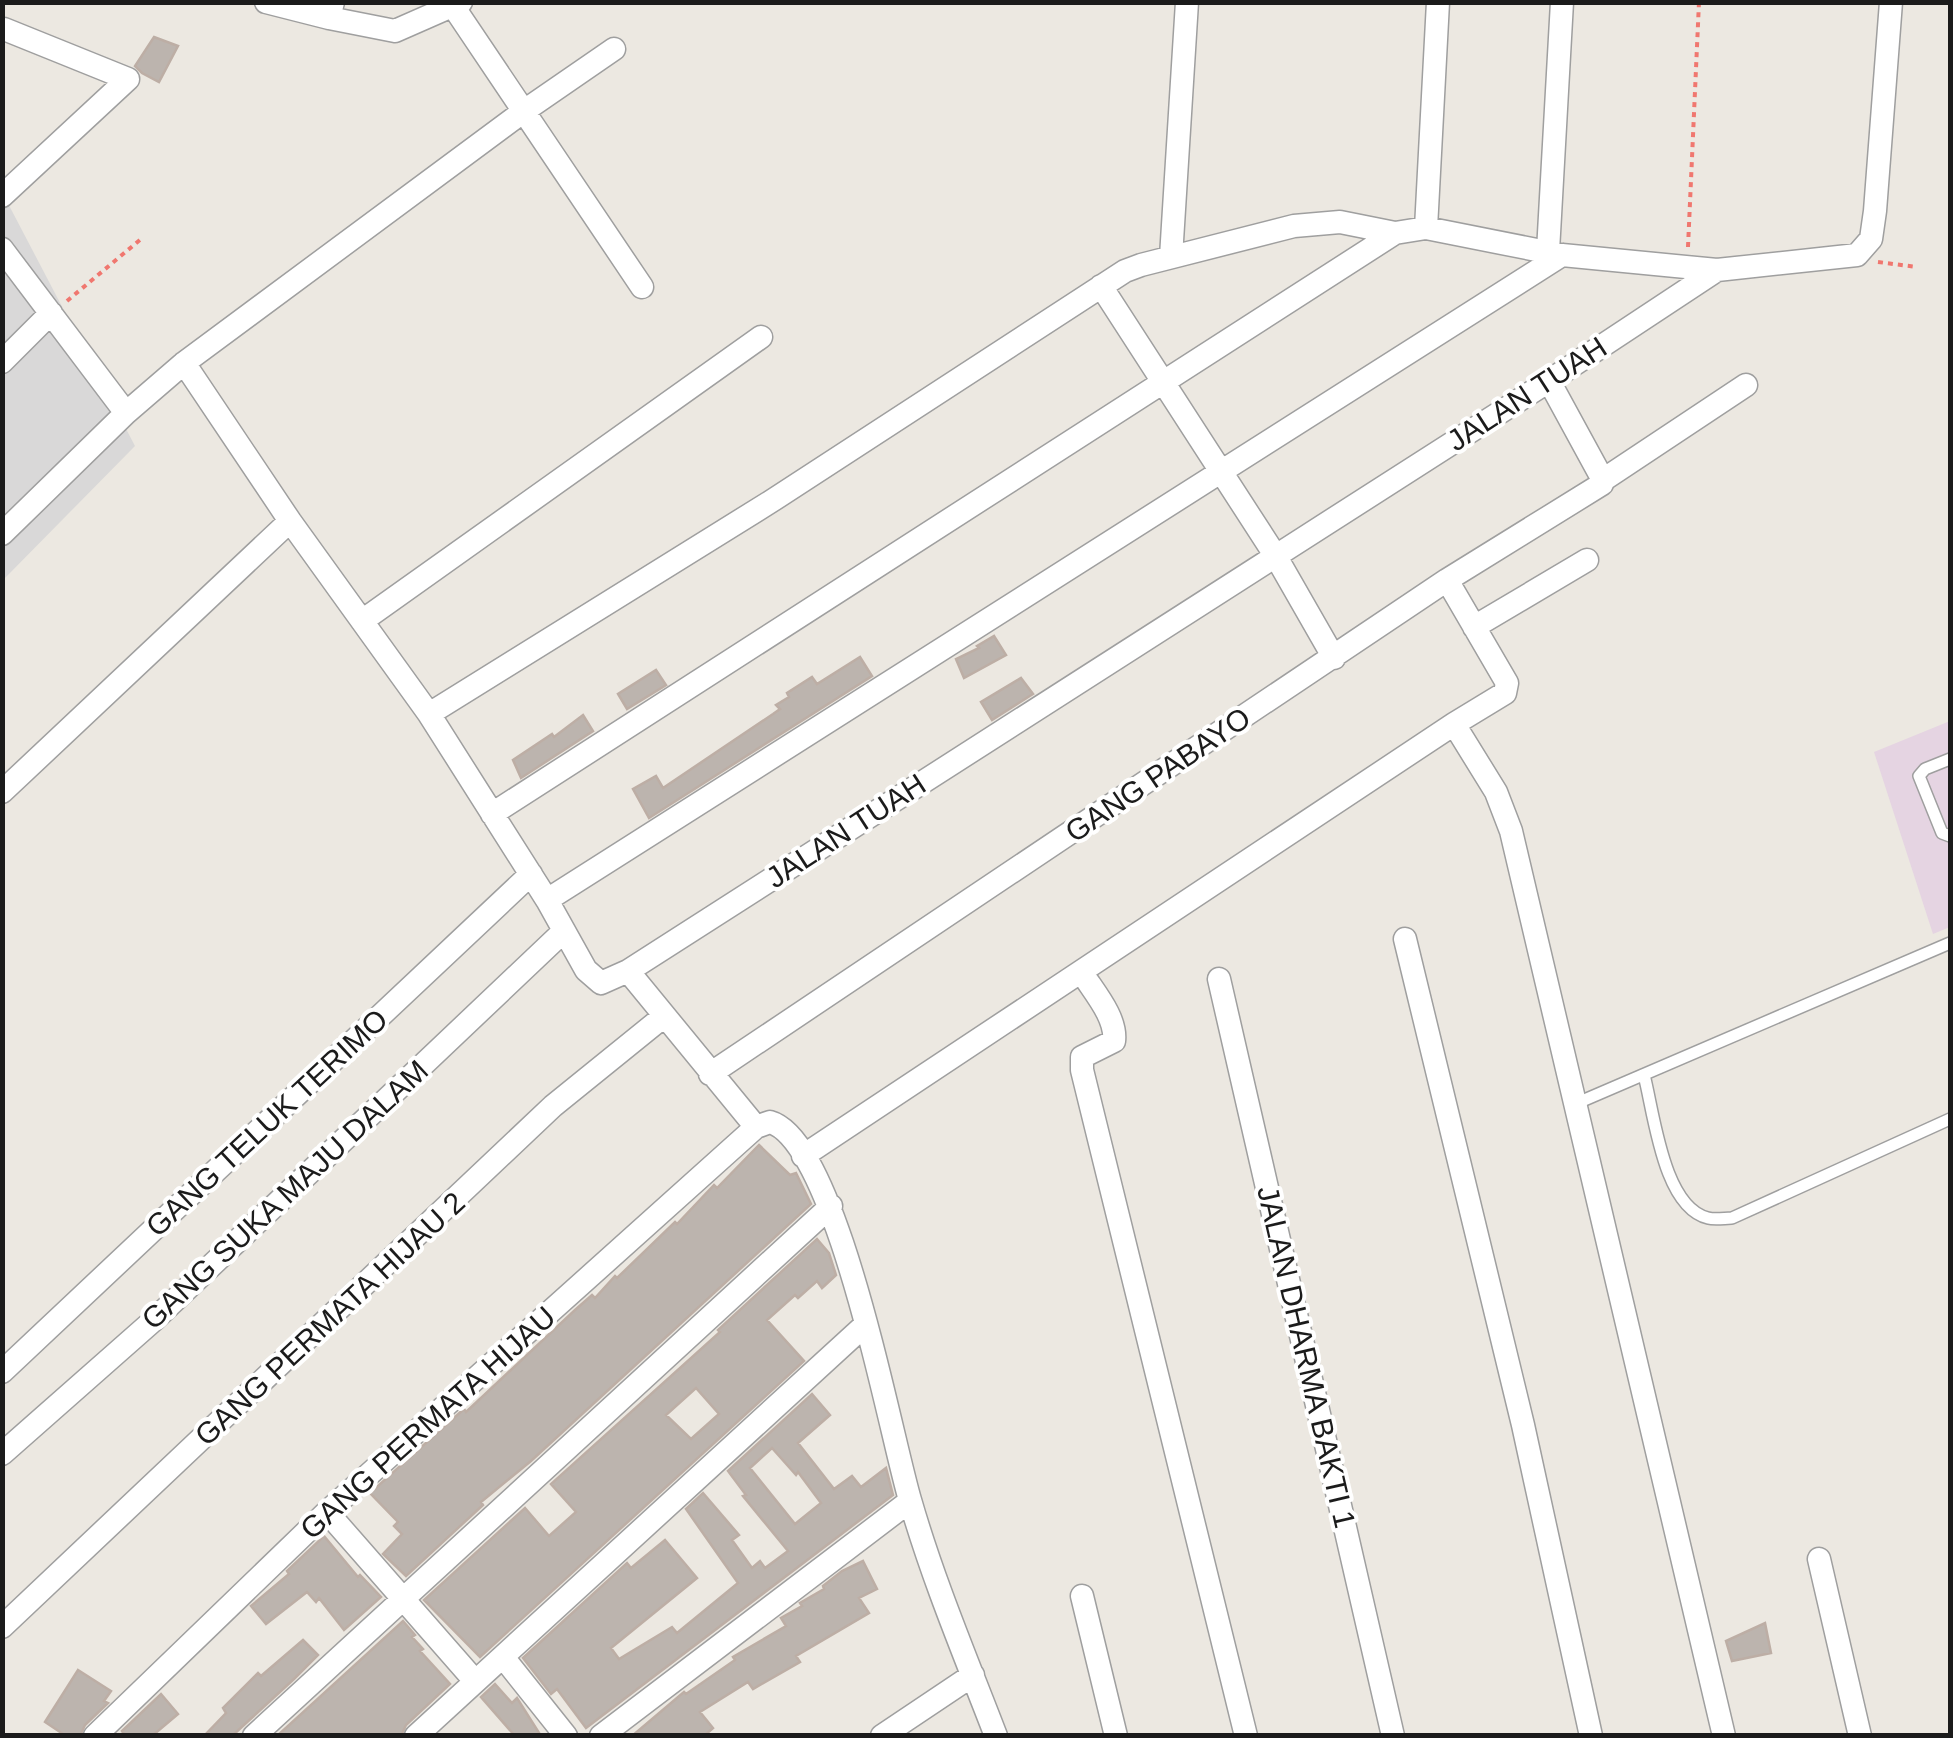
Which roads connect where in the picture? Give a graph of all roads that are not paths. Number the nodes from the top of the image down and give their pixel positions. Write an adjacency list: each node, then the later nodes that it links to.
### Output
1 (266, 2): 7 (street)
2 (1187, 2): 16 (street)
3 (1438, 2): 12 (street)
4 (1562, 2): 15 (street)
5 (1891, 2): 17 (street)
6 (457, 4): 7 (street); 10 (street)
7 (331, 10)
8 (3, 29): 11 (street)
9 (614, 49): 10 (street)
10 (524, 111): 18 (street); 23 (street)
11 (2, 196)
12 (1426, 228): 13 (street); 15 (street)
13 (1395, 233): 16 (street); 25 (street)
14 (2, 248): 20 (street)
15 (1555, 253): 17 (street); 28 (street)
16 (1172, 257): 19 (street)
17 (1718, 270): 24 (street, JALAN TUAH)
18 (642, 286)
19 (1101, 286): 25 (street); 38 (street)
20 (51, 314): 22 (street); 27 (street)
21 (761, 337): 35 (street)
22 (2, 362)
23 (184, 364): 27 (street); 30 (street)
24 (1549, 381): 29 (street); 32 (street, JALAN TUAH)
25 (1164, 384): 28 (street); 42 (street)
26 (1746, 385): 29 (street, GANG PABAYO)
27 (126, 413): 31 (street)
28 (1218, 470): 32 (street); 45 (street)
29 (1602, 478): 34 (street, GANG PABAYO)
30 (290, 520): 35 (street); 41 (street)
31 (2, 534)
32 (1274, 555): 37 (street); 49 (street, JALAN TUAH)
33 (1586, 560): 36 (street)
34 (1447, 580): 36 (street); 37 (street, GANG PABAYO)
35 (362, 621): 38 (street)
36 (1474, 627): 39 (street)
37 (1334, 658): 53 (street, GANG PABAYO)
38 (429, 714): 42 (street)
39 (1454, 724): 50 (street); 55 (street)
40 (1950, 759): 43 (lane)
41 (2, 792)
42 (492, 814): 44 (street)
43 (1950, 836)
44 (531, 874): 45 (street); 61 (street, GANG TELUK TERIMO)
45 (548, 900): 46 (street)
46 (564, 930): 49 (street); 62 (street, GANG SUKA MAJU DALAM)
47 (1405, 938): 82 (street)
48 (1950, 943): 54 (lane)
49 (628, 971): 52 (street)
50 (1082, 973): 58 (street); 80 (street)
51 (1220, 979): 81 (street, JALAN DHARMA BAKTI 1)
52 (663, 1017): 53 (street); 68 (street, GANG PERMATA HIJAU 2)
53 (710, 1074): 57 (street)
54 (1644, 1075): 55 (lane); 56 (lane)
55 (1575, 1104): 83 (street)
56 (1950, 1118)
57 (763, 1124): 58 (street); 64 (street, GANG PERMATA HIJAU)
58 (803, 1156): 59 (street)
59 (831, 1206): 60 (street); 67 (street)
60 (865, 1326): 63 (street); 69 (street)
61 (2, 1372)
62 (2, 1454)
63 (910, 1502): 70 (street); 76 (street)
64 (327, 1512): 67 (street); 72 (street, GANG PERMATA HIJAU)
65 (1820, 1560): 84 (street)
66 (1082, 1596): 79 (street)
67 (402, 1598): 71 (street); 73 (street)
68 (2, 1628)
69 (502, 1657): 71 (street); 75 (street)
70 (973, 1675): 77 (street); 78 (street)
71 (474, 1681): 74 (street)
72 (95, 1736)
73 (254, 1736)
74 (416, 1736)
75 (566, 1736)
76 (601, 1736)
77 (882, 1736)
78 (996, 1736)
79 (1116, 1736)
80 (1246, 1736)
81 (1393, 1736)
82 (1591, 1736)
83 (1724, 1736)
84 (1860, 1736)

